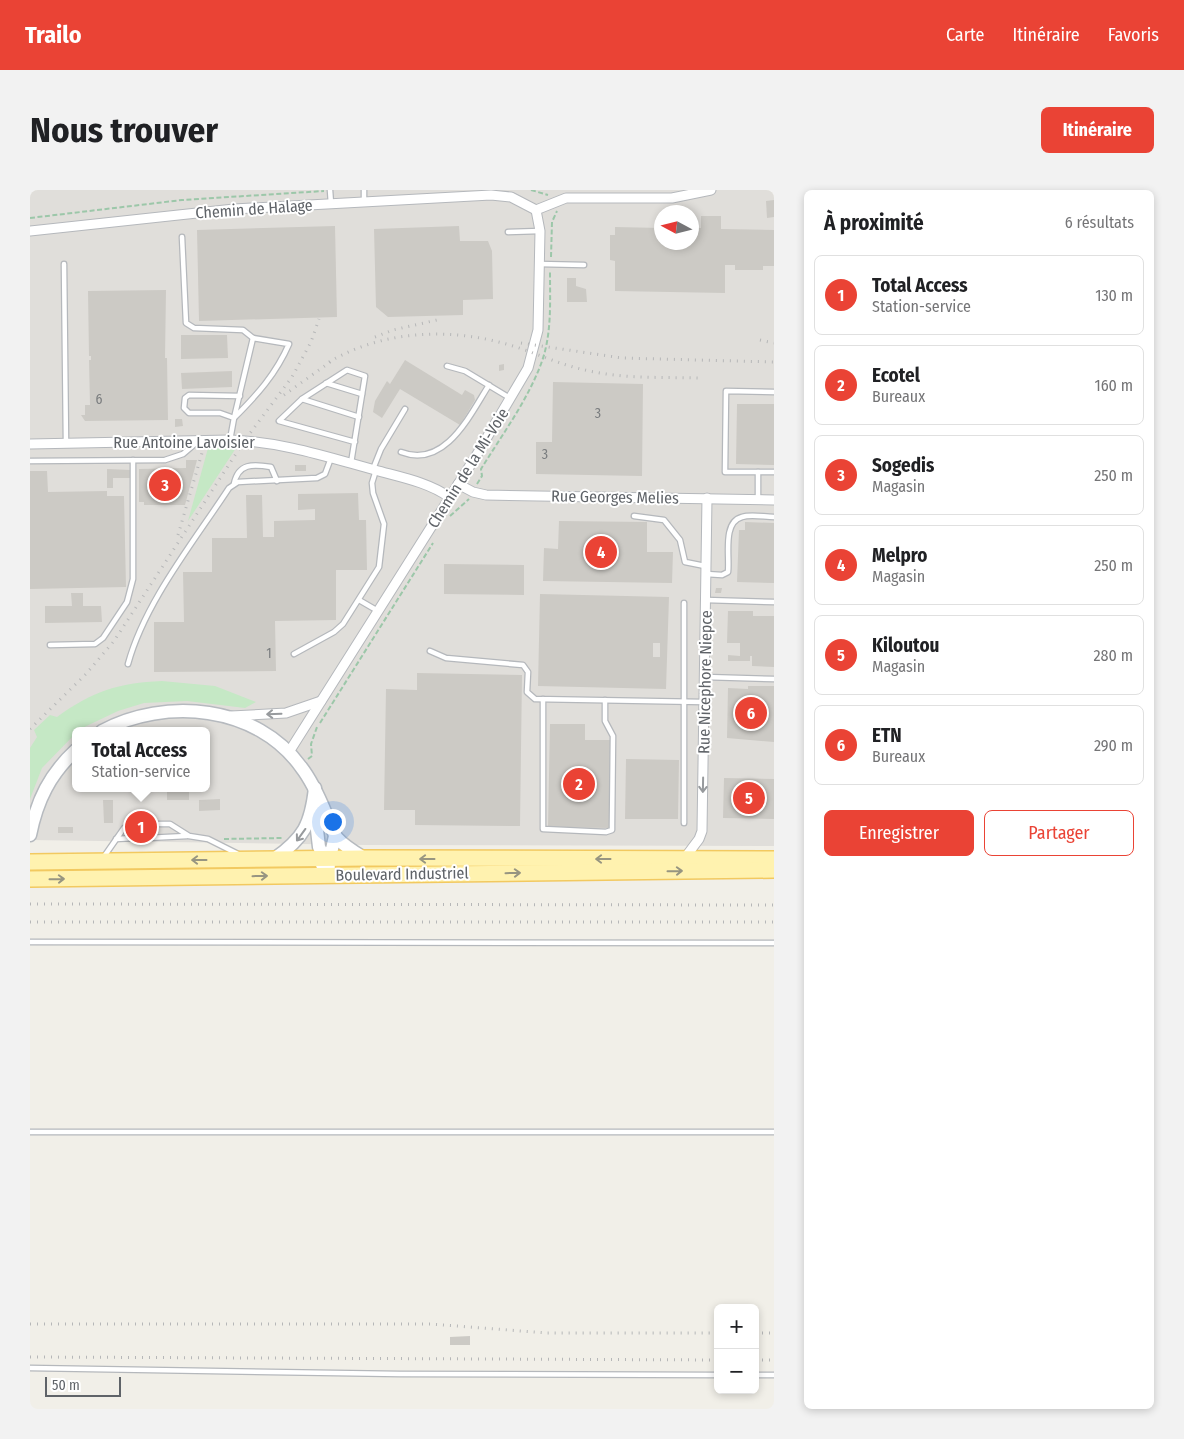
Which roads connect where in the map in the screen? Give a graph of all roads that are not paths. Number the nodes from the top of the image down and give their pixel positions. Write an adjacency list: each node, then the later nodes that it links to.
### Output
1 (330, 190): 6 (lane)
2 (364, 190): 5 (lane)
3 (711, 190): 7 (street)
4 (511, 193): 5 (street, Chemin de Halage); 7 (street, Chemin de Halage)
5 (364, 202): 6 (street, Chemin de Halage)
6 (331, 204): 9 (street, Chemin de Halage)
7 (536, 210): 8 (street, Chemin de la Mi-Voie)
8 (540, 230): 10 (lane); 13 (street, Chemin de la Mi-Voie)
9 (30, 231)
10 (508, 232)
11 (182, 237): 15 (lane)
12 (64, 264): 31 (lane)
13 (539, 264): 14 (lane); 22 (street, Chemin de la Mi-Voie)
14 (584, 265)
15 (253, 338): 21 (lane); 26 (lane)
16 (447, 366): 18 (lane)
17 (326, 383): 20 (lane); 20 (lane); 23 (lane)
18 (489, 385): 22 (lane); 32 (lane)
19 (774, 392): 38 (lane)
20 (362, 394): 25 (lane)
21 (240, 396): 26 (lane); 26 (lane)
22 (511, 398): 42 (street, Chemin de la Mi-Voie)
23 (302, 399): 25 (lane); 29 (lane)
24 (405, 409): 37 (lane)
25 (359, 417): 29 (lane)
26 (234, 418): 27 (lane)
27 (230, 440): 28 (street, Rue Antoine Lavoisier); 33 (street, Rue Antoine Lavoisier)
28 (198, 441): 31 (street, Rue Antoine Lavoisier); 34 (lane)
29 (355, 442): 36 (lane)
30 (30, 444): 31 (street, Rue Antoine Lavoisier)
31 (66, 444)
32 (401, 452)
33 (331, 457): 36 (street, Rue Antoine Lavoisier); 40 (lane)
34 (133, 460): 35 (lane); 55 (lane)
35 (30, 461)
36 (351, 463): 37 (street, Rue Antoine Lavoisier)
37 (375, 470): 43 (street, Rue Antoine Lavoisier); 50 (lane)
38 (758, 472): 39 (lane); 45 (lane)
39 (774, 472)
40 (276, 481): 41 (lane); 41 (lane)
41 (234, 484): 58 (lane)
42 (458, 484): 43 (street, Chemin de la Mi-Voie); 44 (street, Rue Georges Melies)
43 (449, 497): 54 (street, Chemin de la Mi-Voie)
44 (708, 498): 45 (street, Rue Georges Melies); 49 (street, Rue Nicephore Niepce)
45 (758, 499): 46 (street, Rue Georges Melies)
46 (774, 500)
47 (634, 516): 49 (lane)
48 (774, 517): 49 (lane)
49 (707, 570): 51 (street, Rue Nicephore Niepce)
50 (359, 600): 54 (lane); 57 (lane)
51 (706, 600): 52 (lane); 59 (street, Rue Nicephore Niepce)
52 (774, 602)
53 (684, 603): 64 (lane)
54 (378, 611): 63 (street, Chemin de la Mi-Voie)
55 (50, 645)
56 (430, 651): 61 (lane)
57 (294, 654)
58 (128, 664)
59 (705, 677): 60 (lane); 65 (street, Rue Nicephore Niepce)
60 (774, 679)
61 (544, 699): 62 (lane); 62 (lane)
62 (605, 700): 64 (lane)
63 (321, 701): 66 (street, one-way to 66); 68 (street, Chemin de la Mi-Voie)
64 (685, 701): 65 (lane); 72 (lane)
65 (705, 702): 84 (street, Rue Nicephore Niepce, one-way to 84)
66 (225, 716): 67 (main road); 68 (main road)
67 (111, 727)
68 (289, 752): 70 (main road)
69 (72, 755): 75 (main road)
70 (315, 788): 71 (main road); 77 (main road)
71 (314, 802): 82 (main road, one-way to 82); 83 (main road)
72 (684, 823)
73 (135, 824): 80 (lane)
74 (147, 824): 76 (lane)
75 (30, 835)
76 (189, 836): 79 (lane); 87 (lane)
77 (336, 836): 81 (main road); 83 (main road)
78 (135, 838): 80 (lane)
79 (147, 838)
80 (116, 839): 86 (lane)
81 (364, 858): 83 (main road, Boulevard Industriel); 84 (main road, Boulevard Industriel, one-way to 81)
82 (274, 859): 83 (main road, Boulevard Industriel); 87 (main road, Boulevard Industriel)
83 (326, 859): 90 (main road); 91 (main road)
84 (684, 859): 85 (main road, Boulevard Industriel)
85 (774, 859)
86 (102, 860): 87 (main road, Boulevard Industriel, one-way to 86); 88 (main road, Boulevard Industriel)
87 (248, 860)
88 (30, 862)
89 (774, 870): 91 (main road, Boulevard Industriel, one-way to 89)
90 (316, 875): 91 (main road, Boulevard Industriel); 92 (main road, Boulevard Industriel, one-way to 90)
91 (334, 875)
92 (30, 879)
93 (30, 942): 94 (lane)
94 (774, 943)
95 (30, 1132): 96 (lane)
96 (774, 1132)
97 (30, 1368): 98 (lane)
98 (714, 1374)
99 (759, 1375): 100 (lane)
100 (774, 1375)

